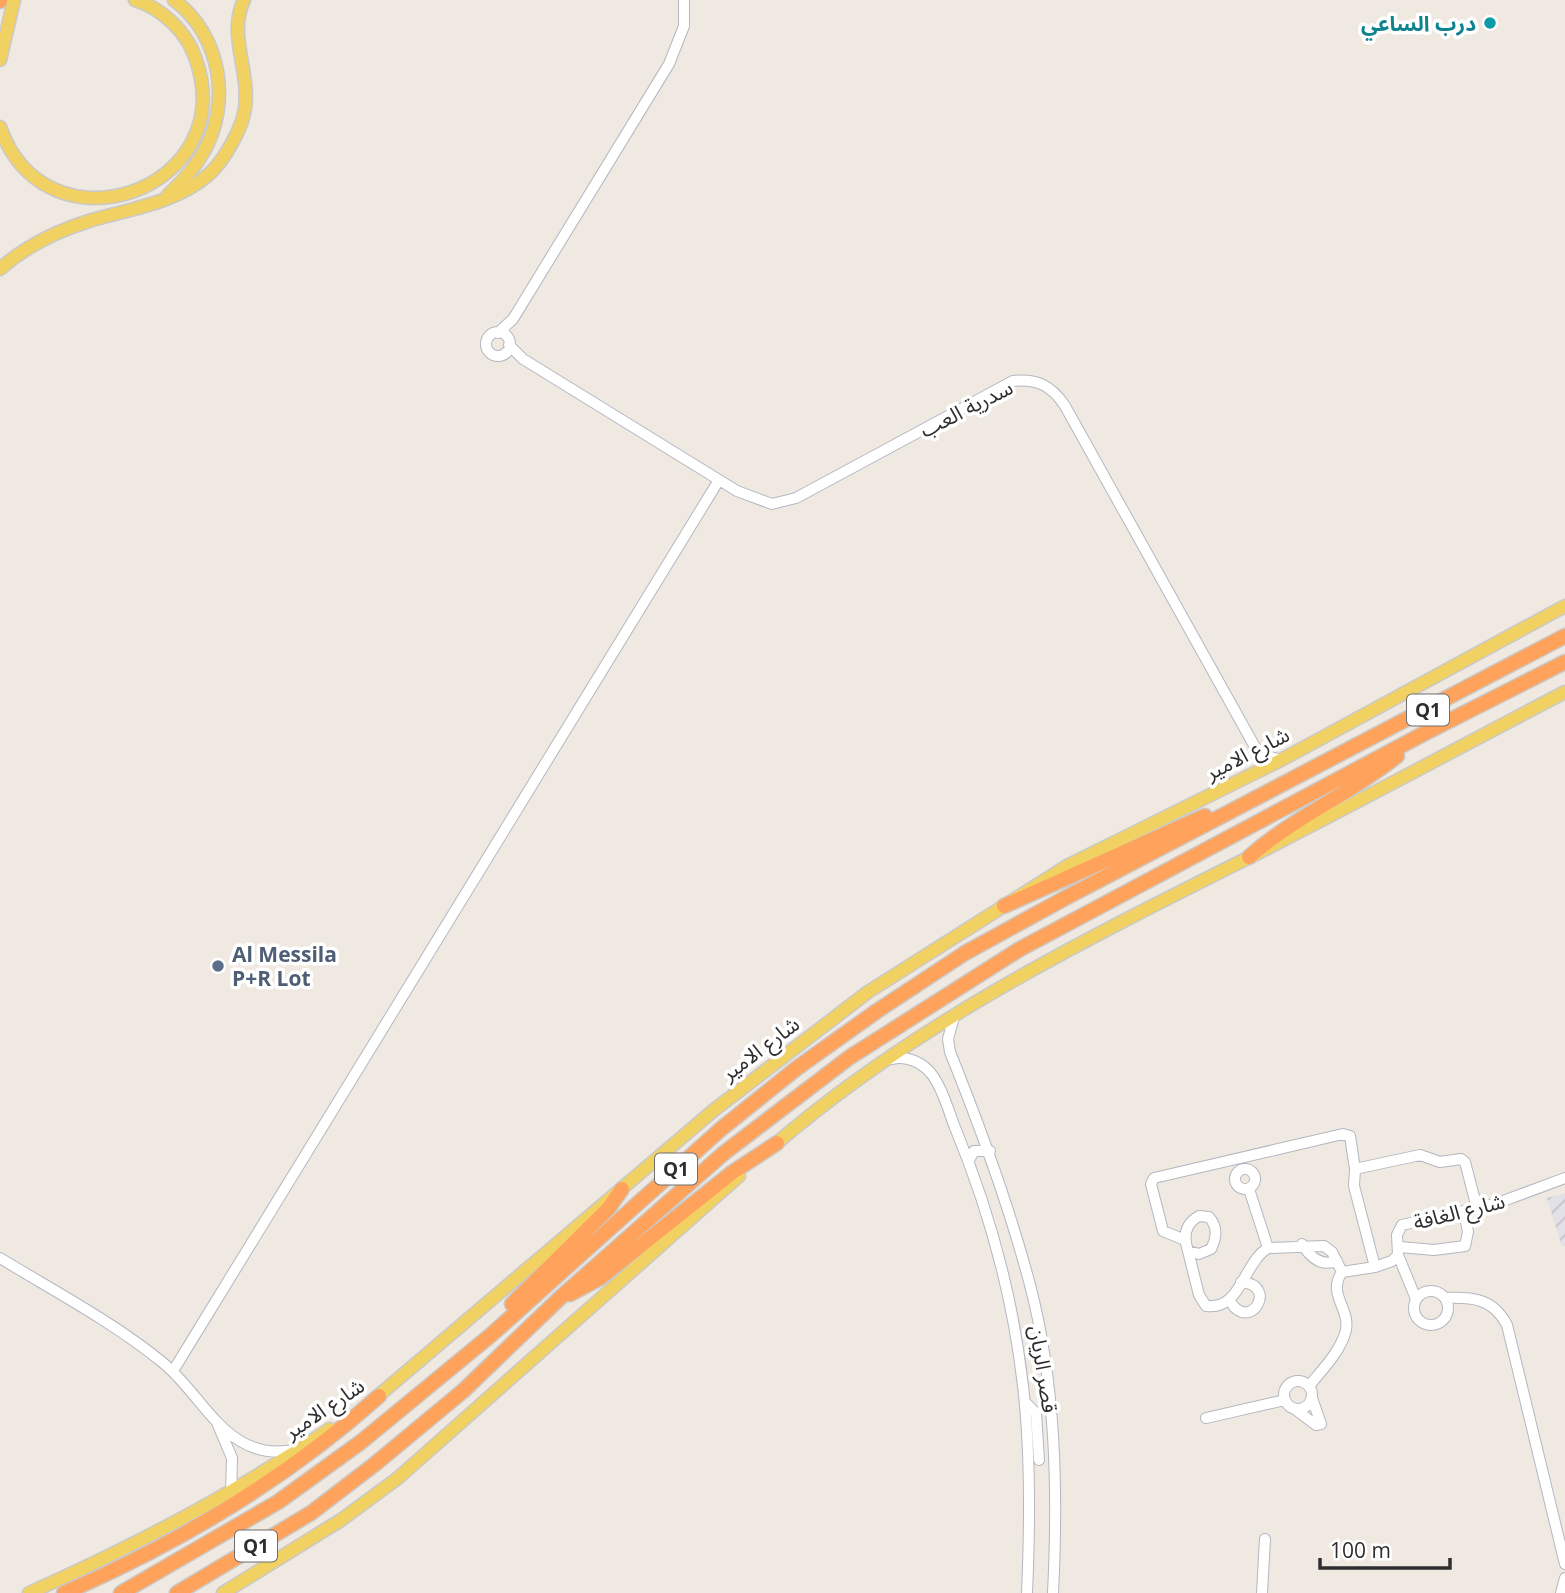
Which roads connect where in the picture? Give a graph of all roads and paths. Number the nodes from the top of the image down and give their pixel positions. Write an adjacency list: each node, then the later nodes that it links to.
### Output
1 (14, 0): 6 (main road)
2 (135, 0): 7 (main road)
3 (174, 0): 8 (main road)
4 (244, 0): 8 (main road)
5 (684, 0): 10 (street)
6 (0, 60)
7 (0, 127)
8 (165, 198): 9 (main road)
9 (2, 265)
10 (513, 319): 11 (street); 12 (street)
11 (498, 333): 12 (street); 13 (street)
12 (509, 342): 13 (street); 14 (street, سدرية العب)
13 (503, 355): 14 (street, سدرية العب)
14 (523, 359): 15 (street, سدرية العب)
15 (719, 480): 21 (street, سدرية العب); 51 (street)
16 (1565, 606): 22 (main road, شارع الامير)
17 (1565, 636): 24 (highway, شارع الامير / Q1)
18 (1565, 662): 20 (highway, Q1)
19 (1565, 692): 25 (main road)
20 (1425, 733): 25 (highway); 46 (highway, Q1)
21 (1255, 747): 22 (street); 23 (street)
22 (1281, 760): 23 (main road, شارع الامير)
23 (1252, 774): 26 (main road, شارع الامير)
24 (1266, 794): 26 (highway); 50 (highway, شارع الامير / Q1)
25 (1249, 857): 27 (main road)
26 (1003, 906): 34 (main road, شارع الامير)
27 (954, 1017): 28 (main road); 30 (street, قصر الريان)
28 (888, 1060): 29 (main road); 31 (street, قصر الريان)
29 (777, 1143): 46 (highway); 72 (main road)
30 (990, 1151): 31 (street); 61 (street, قصر الريان)
31 (969, 1160): 56 (street, قصر الريان)
32 (1355, 1169): 36 (street); 43 (street); 49 (street)
33 (1565, 1178): 36 (street, شارع الغافة)
34 (622, 1189): 50 (highway); 53 (main road, شارع الامير)
35 (1249, 1189): 39 (street)
36 (1477, 1208): 37 (street, شارع الغافة)
37 (1464, 1211): 40 (street, شارع الغافة); 40 (street)
38 (1302, 1244): 39 (street); 42 (street); 42 (street)
39 (1268, 1248): 45 (street)
40 (1399, 1251): 43 (street, شارع الغافة); 48 (street)
41 (0, 1258): 51 (street)
42 (1336, 1261): 44 (street)
43 (1375, 1267): 44 (street, شارع الغافة)
44 (1342, 1272): 52 (street)
45 (1241, 1283): 49 (street); 49 (street)
46 (562, 1296): 71 (highway, Q1)
47 (1445, 1298): 48 (street); 48 (street); 66 (street)
48 (1416, 1299)
49 (1230, 1301)
50 (491, 1335): 70 (highway, شارع الامير / Q1)
51 (173, 1371): 59 (street)
52 (1310, 1386): 54 (street); 55 (street)
53 (379, 1396): 60 (main road, شارع الامير); 69 (highway)
54 (1312, 1398): 57 (street); 57 (street)
55 (1285, 1400): 57 (street); 58 (street)
56 (1025, 1402): 62 (street); 63 (street, قصر الريان)
57 (1296, 1409)
58 (1206, 1418)
59 (216, 1422): 60 (street); 64 (street)
60 (300, 1449): 64 (main road, شارع الامير)
61 (1053, 1457): 62 (street); 74 (street, قصر الريان)
62 (1039, 1460): 63 (street)
63 (1028, 1463): 73 (street, قصر الريان)
64 (230, 1494): 68 (main road, شارع الامير)
65 (1265, 1539): 75 (street)
66 (1565, 1564)
67 (1565, 1578): 76 (street)
68 (29, 1593)
69 (64, 1593)
70 (121, 1593)
71 (177, 1593)
72 (223, 1593)
73 (1027, 1593)
74 (1053, 1593)
75 (1262, 1593)
76 (1561, 1593)

